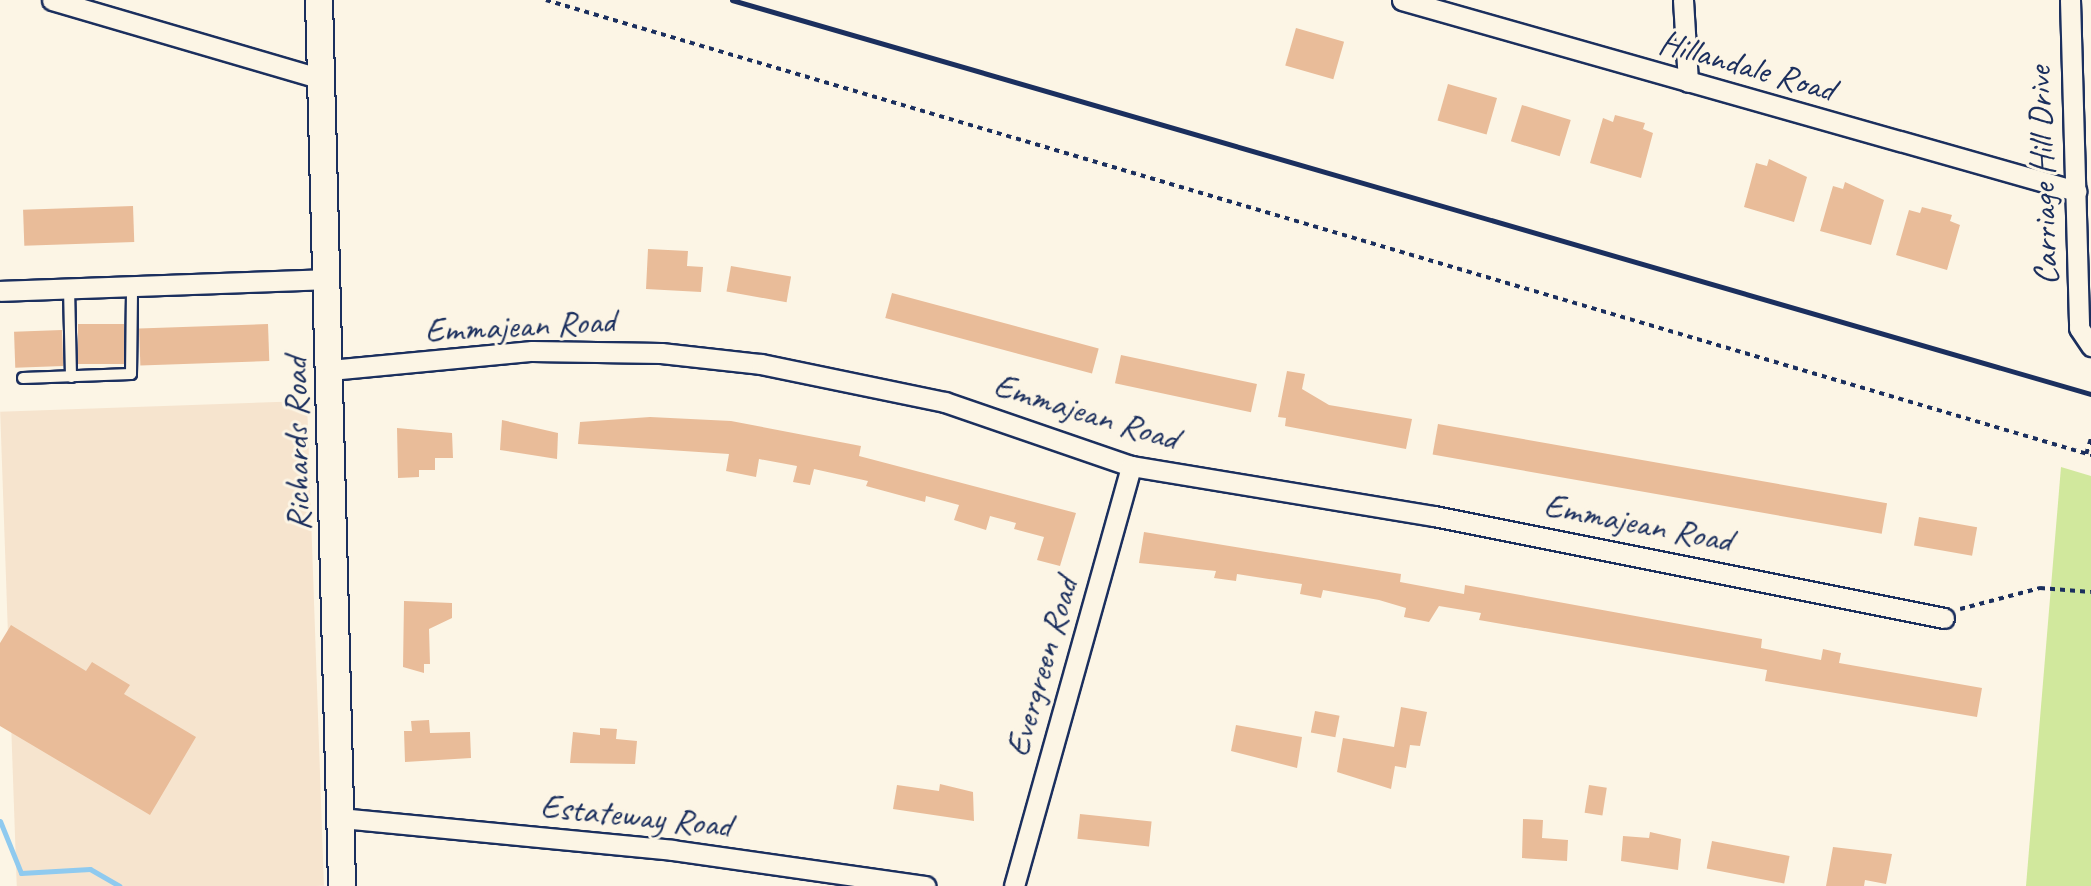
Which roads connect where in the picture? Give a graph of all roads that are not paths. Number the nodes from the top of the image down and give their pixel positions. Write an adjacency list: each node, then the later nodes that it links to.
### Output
1 (52, 0): 6 (street)
2 (319, 0): 6 (street, Richards Road)
3 (1402, 0): 7 (street, Hillandale Road)
4 (1683, 0): 7 (street)
5 (2070, 0): 8 (street, Carriage Hill Drive)
6 (322, 79): 9 (street, Richards Road)
7 (1688, 82): 8 (street, Hillandale Road)
8 (2076, 191): 13 (street, Carriage Hill Drive)
9 (328, 279): 10 (street); 14 (street, Richards Road)
10 (132, 286): 11 (street); 15 (lane)
11 (69, 288): 12 (street); 15 (lane)
12 (0, 291)
13 (2091, 346)
14 (330, 370): 17 (street, Emmajean Road); 19 (street, Richards Road)
15 (71, 377): 16 (lane)
16 (23, 378)
17 (1131, 466): 18 (street, Emmajean Road); 22 (street, Evergreen Road)
18 (1944, 618)
19 (341, 818): 20 (street, Richards Road); 21 (street, Estateway Road)
20 (342, 886)
21 (925, 886)
22 (1014, 886)

